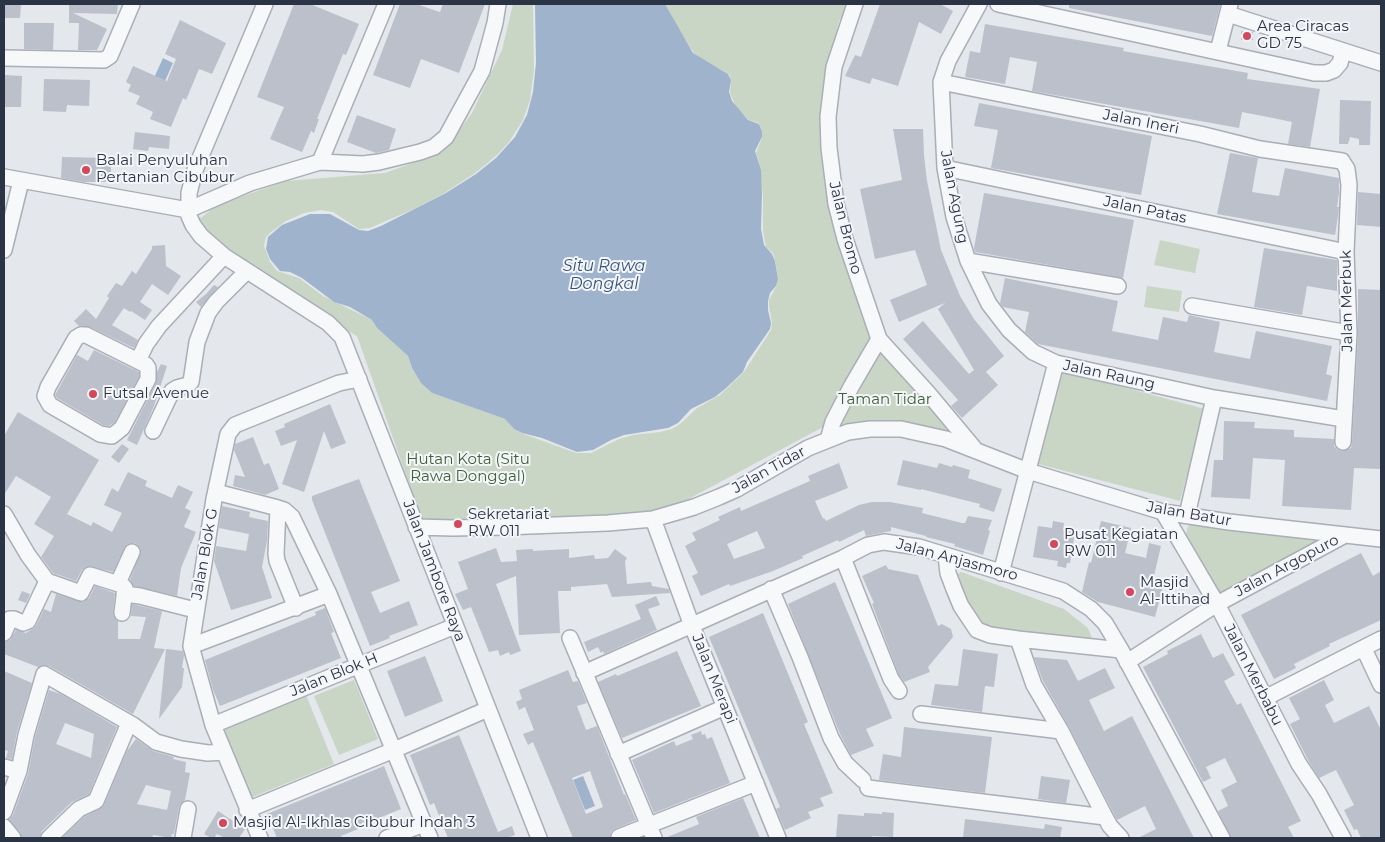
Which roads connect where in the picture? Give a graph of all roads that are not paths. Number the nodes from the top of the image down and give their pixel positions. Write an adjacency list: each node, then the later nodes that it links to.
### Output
1 (132, 4): 11 (street)
2 (266, 4): 19 (street)
3 (386, 4): 15 (street)
4 (498, 4): 15 (street)
5 (854, 4): 28 (street, Jalan Bromo)
6 (979, 4): 13 (street, Jalan Agung)
7 (998, 4): 9 (street)
8 (1229, 9): 9 (street); 10 (street)
9 (1218, 51): 10 (street)
10 (1344, 51): 12 (street)
11 (4, 58)
12 (1381, 63)
13 (941, 82): 14 (street, Jalan Ineri); 16 (street, Jalan Agung)
14 (1342, 161): 21 (street, Jalan Merbuk)
15 (320, 162): 19 (street)
16 (945, 168): 21 (street, Jalan Patas); 23 (street, Jalan Agung)
17 (4, 177): 18 (street)
18 (21, 181): 19 (street); 20 (street)
19 (188, 210): 22 (street, Jalan Jambore Raya)
20 (4, 250)
21 (1346, 252): 27 (street, Jalan Merbuk)
22 (224, 256): 24 (street, Jalan Jambore Raya); 29 (street)
23 (968, 261): 25 (street); 30 (street, Jalan Agung)
24 (249, 272): 31 (street, Jalan Jambore Raya); 34 (street)
25 (1118, 286)
26 (1192, 306): 27 (street)
27 (1349, 332): 33 (street, Jalan Merbuk)
28 (878, 339): 35 (street); 37 (street)
29 (138, 361): 29 (street)
30 (1056, 363): 32 (street, Jalan Raung); 38 (street, Jalan Raung)
31 (359, 378): 39 (street, Jalan Blok G); 45 (street, Jalan Jambore Raya)
32 (1214, 398): 33 (street, Jalan Raung); 43 (street)
33 (1344, 419): 36 (street, Jalan Merbuk)
34 (153, 431)
35 (828, 440): 37 (street, Jalan Tidar); 44 (street, Jalan Tidar)
36 (1343, 442)
37 (975, 449): 38 (street, Jalan Batur)
38 (1028, 471): 41 (street, Jalan Batur); 51 (street, Jalan Raung)
39 (216, 492): 40 (street); 58 (street, Jalan Blok G)
40 (278, 508): 55 (street); 57 (street)
41 (1163, 512): 43 (street, Jalan Batur); 56 (street, Jalan Merbabu)
42 (4, 514): 52 (street)
43 (1187, 515): 46 (street, Jalan Batur)
44 (653, 519): 45 (street, Jalan Tidar); 61 (street, Jalan Merapi)
45 (416, 527): 60 (street, Jalan Jambore Raya)
46 (1347, 534): 47 (street, Jalan Batur); 56 (street, Jalan Argopuro)
47 (1381, 539)
48 (132, 552): 53 (street)
49 (946, 556): 50 (street, Jalan Anjasmoro); 51 (street, Jalan Anjasmoro); 64 (street)
50 (843, 558): 54 (street, Jalan Anjasmoro); 72 (street)
51 (1001, 573): 68 (street, Jalan Anjasmoro)
52 (47, 581): 53 (street); 62 (street)
53 (121, 588): 58 (street); 59 (street)
54 (771, 589): 61 (street, Jalan Anjasmoro); 89 (street)
55 (329, 594): 57 (street); 69 (street)
56 (1217, 604): 68 (street, Jalan Argopuro); 73 (street, Jalan Merbabu)
57 (296, 608): 66 (street)
58 (195, 610): 66 (street, Jalan Blok G)
59 (122, 613)
60 (455, 626): 69 (street, Jalan Blok H); 75 (street, Jalan Jambore Raya)
61 (692, 626): 70 (street, Jalan Anjasmoro); 74 (street, Jalan Merapi)
62 (4, 633)
63 (570, 638): 70 (street)
64 (1018, 639): 68 (street); 79 (street)
65 (1381, 639): 67 (street)
66 (191, 646): 78 (street, Jalan Blok G)
67 (1364, 648): 71 (street); 73 (street)
68 (1124, 656): 103 (street, Jalan Anjasmoro)
69 (358, 666): 78 (street, Jalan Blok H); 80 (street)
70 (584, 673): 82 (street)
71 (1381, 686)
72 (899, 691)
73 (1265, 698): 104 (street, Jalan Merbabu)
74 (725, 707): 82 (street); 85 (street, Jalan Merapi)
75 (488, 709): 80 (street); 100 (street, Jalan Jambore Raya)
76 (921, 714): 79 (street)
77 (129, 723): 81 (street); 84 (street); 95 (street)
78 (214, 724): 81 (street, Jalan Blok G)
79 (1061, 731): 89 (street)
80 (394, 750): 87 (street); 90 (street)
81 (218, 753): 87 (street, Jalan Blok G)
82 (618, 754): 92 (street)
83 (4, 768): 84 (street)
84 (19, 771): 88 (street)
85 (756, 783): 92 (street); 101 (street, Jalan Merapi)
86 (188, 809): 96 (street)
87 (247, 810): 97 (street, Jalan Blok G)
88 (4, 812)
89 (1105, 817): 102 (street)
90 (424, 824): 98 (street); 99 (street)
91 (4, 827): 94 (street)
92 (651, 832): 93 (street)
93 (619, 837)
94 (13, 838)
95 (49, 838)
96 (183, 838)
97 (260, 838)
98 (387, 838)
99 (430, 838)
100 (539, 838)
101 (778, 838)
102 (1121, 838)
103 (1222, 838)
104 (1343, 838)

